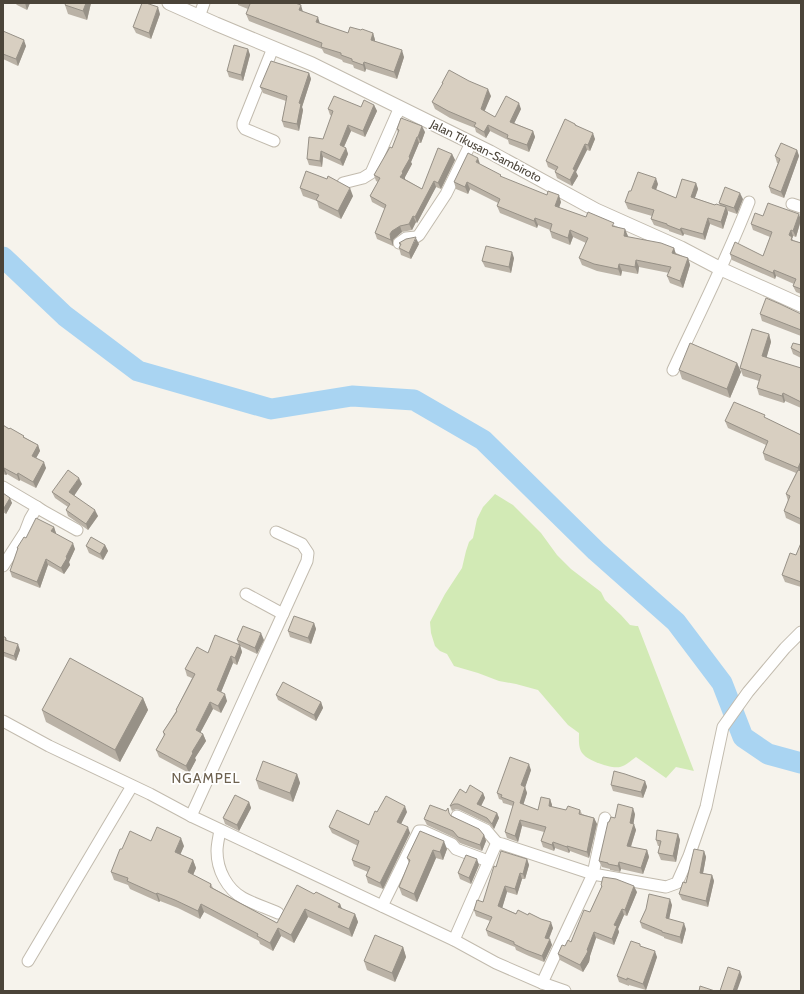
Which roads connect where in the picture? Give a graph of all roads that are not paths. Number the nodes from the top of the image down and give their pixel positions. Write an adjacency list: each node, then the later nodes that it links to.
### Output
1 (169, 3): 3 (street, Jalan Tikusan-Sambiroto)
2 (204, 3): 3 (street)
3 (199, 17): 4 (street, Jalan Tikusan-Sambiroto)
4 (273, 48): 5 (street, Jalan Tikusan-Sambiroto); 6 (street)
5 (400, 107): 7 (street, Jalan Tikusan-Sambiroto); 8 (street)
6 (274, 141)
7 (471, 142): 10 (street); 11 (street, Jalan Tikusan-Sambiroto)
8 (344, 183)
9 (749, 202): 11 (street)
10 (399, 243)
11 (721, 269): 12 (street, Jalan Tikusan-Sambiroto); 13 (street)
12 (801, 305)
13 (673, 370)
14 (3, 487): 15 (street)
15 (37, 507): 16 (street); 18 (street)
16 (77, 530)
17 (276, 532): 20 (street)
18 (3, 566)
19 (246, 594): 20 (street)
20 (283, 614): 24 (street)
21 (801, 632): 30 (street)
22 (3, 721): 23 (street)
23 (132, 786): 24 (street); 34 (street)
24 (191, 816): 27 (street)
25 (457, 816): 28 (street)
26 (605, 818): 30 (street)
27 (220, 830): 31 (street); 32 (street)
28 (497, 843): 29 (street); 30 (street)
29 (488, 861): 31 (street); 33 (street)
30 (594, 874): 35 (street)
31 (382, 906): 33 (street)
32 (278, 913)
33 (454, 940): 35 (street)
34 (28, 961)
35 (542, 983): 36 (street)
36 (565, 991)

